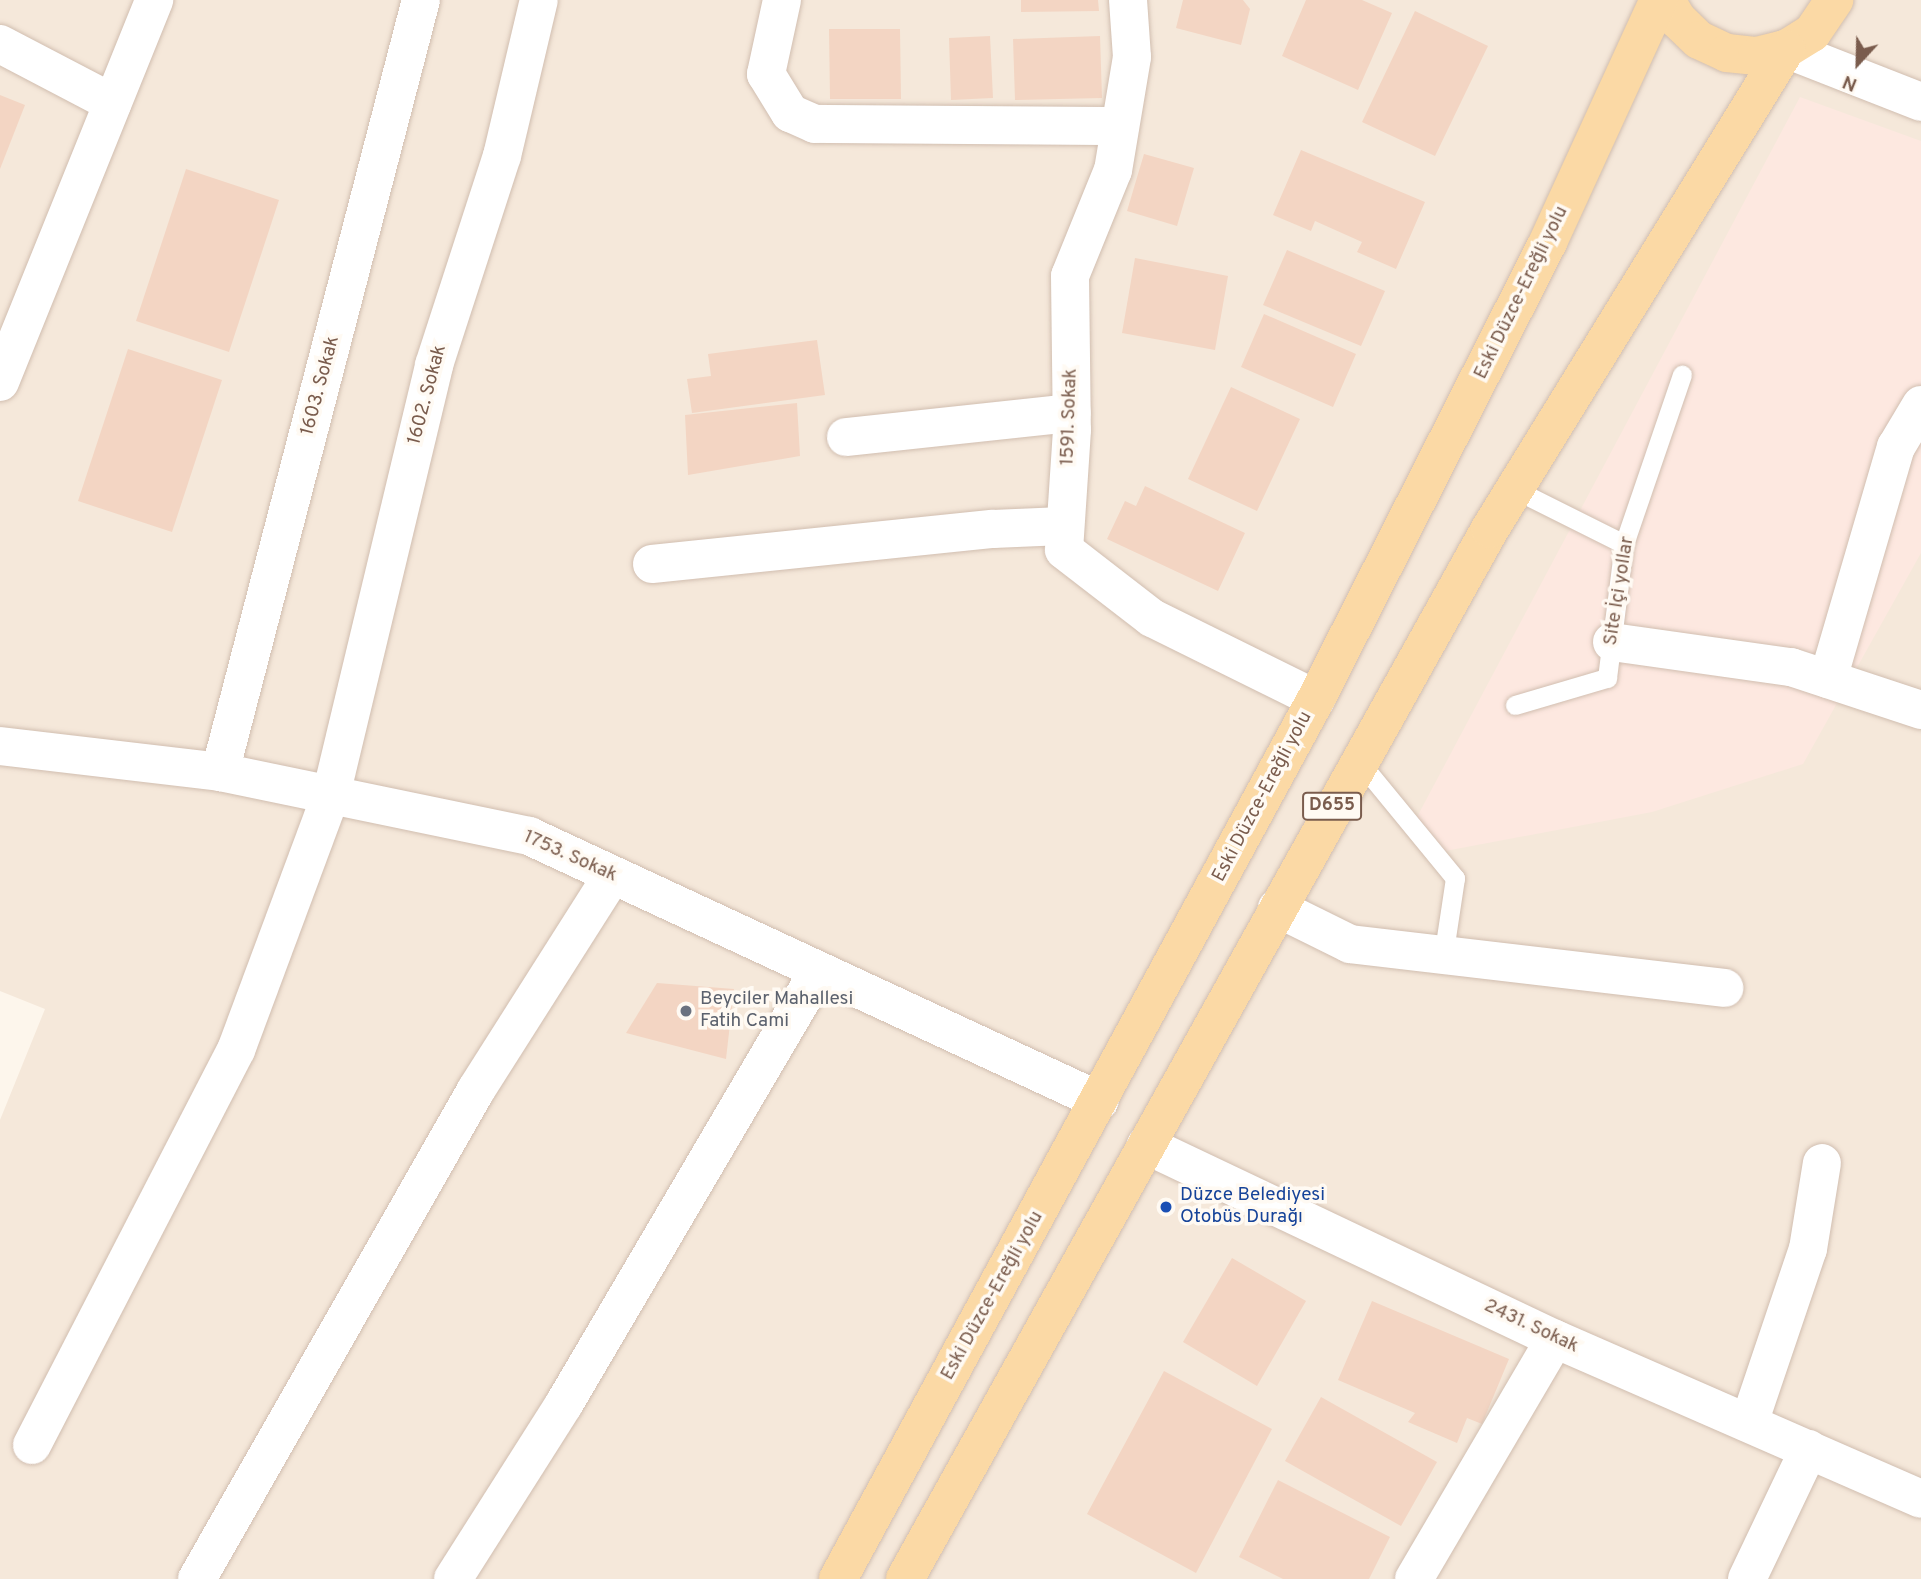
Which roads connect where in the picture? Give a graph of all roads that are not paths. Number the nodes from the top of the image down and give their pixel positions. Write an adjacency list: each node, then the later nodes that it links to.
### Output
1 (154, 0): 12 (street)
2 (421, 0): 30 (street, 1603. Sokak)
3 (539, 0): 31 (street, 1602. Sokak)
4 (782, 0): 13 (street)
5 (1128, 0): 13 (street, 1591. Sokak)
6 (1659, 0): 25 (main road, Eski Düzce-Ereğli yolu)
7 (1667, 0): 10 (main road)
8 (1834, 0): 10 (main road)
9 (0, 44): 12 (street)
10 (1786, 49): 11 (street); 19 (main road, D655)
11 (1921, 102)
12 (113, 103): 15 (street)
13 (1120, 126): 17 (street, 1591. Sokak)
14 (1682, 375): 21 (lane, Site İçi yollar)
15 (0, 382)
16 (1921, 405): 24 (street)
17 (1072, 413): 18 (street); 20 (street, 1591. Sokak)
18 (846, 438)
19 (1514, 489): 21 (lane); 29 (main road, D655)
20 (1063, 526): 22 (street); 25 (street, 1591. Sokak)
21 (1624, 544): 23 (lane, Site İçi yollar)
22 (652, 564)
23 (1612, 642): 24 (street); 26 (lane, Site İçi yollar)
24 (1828, 680): 27 (street)
25 (1316, 699): 37 (main road, Eski Düzce-Ereğli yolu)
26 (1515, 705)
27 (1921, 710)
28 (0, 746): 30 (street, 1753. Sokak)
29 (1358, 760): 33 (main road, D655); 34 (lane)
30 (220, 772): 31 (street, 1753. Sokak)
31 (331, 795): 32 (street, 1753. Sokak); 42 (street, 1602. Sokak)
32 (612, 876): 35 (street, 1753. Sokak); 46 (street)
33 (1277, 908): 34 (street); 38 (main road, D655)
34 (1443, 957): 36 (street)
35 (818, 972): 37 (street, 1753. Sokak); 47 (street)
36 (1724, 988)
37 (1100, 1101): 48 (main road, Eski Düzce-Ereğli yolu)
38 (1146, 1144): 40 (street, 2431. Sokak); 45 (main road, D655)
39 (1822, 1163): 41 (street)
40 (1555, 1339): 41 (street, 2431. Sokak); 49 (street)
41 (1748, 1423): 43 (street, 2431. Sokak)
42 (32, 1445)
43 (1809, 1449): 44 (street, 2431. Sokak); 50 (street)
44 (1921, 1499)
45 (911, 1577)
46 (197, 1579)
47 (453, 1579)
48 (838, 1579)
49 (1414, 1579)
50 (1747, 1579)

